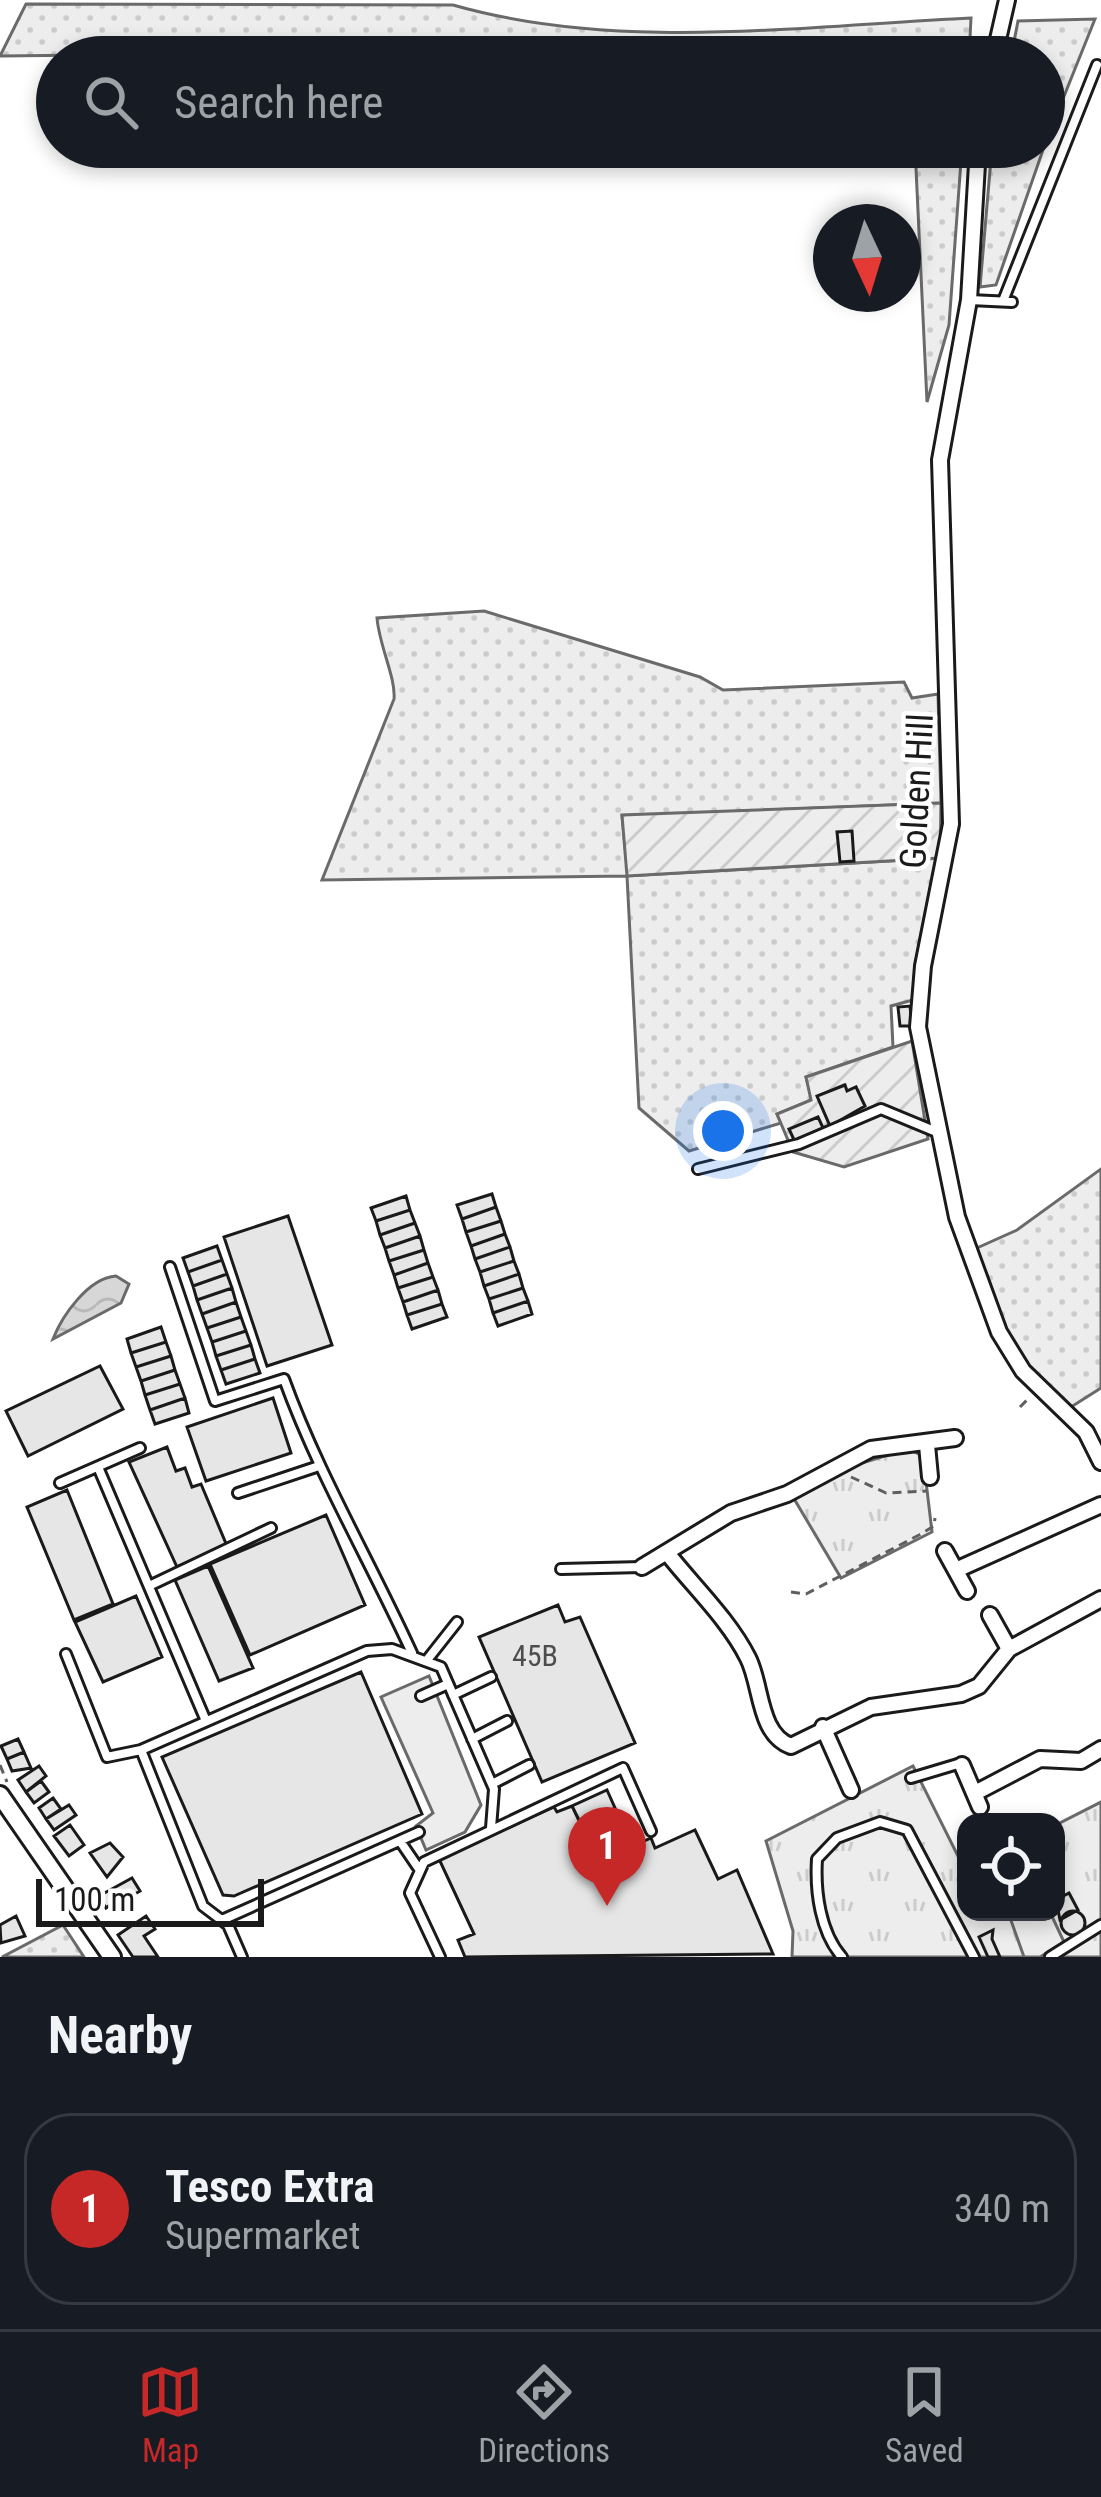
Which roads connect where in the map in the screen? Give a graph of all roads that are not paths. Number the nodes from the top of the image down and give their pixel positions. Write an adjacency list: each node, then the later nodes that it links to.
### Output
1 (1007, 0): 2 (street)
2 (999, 36)
3 (1097, 65): 4 (lane)
4 (1065, 149)
5 (977, 168): 7 (street, Golden Hill)
6 (1058, 168): 7 (lane)
7 (969, 300): 8 (street, Golden Hill)
8 (939, 1133): 9 (lane); 14 (street, Golden Hill)
9 (698, 1169)
10 (170, 1267): 15 (lane)
11 (955, 1438): 12 (street)
12 (927, 1445): 18 (street); 23 (street)
13 (140, 1448): 16 (lane)
14 (1101, 1462)
15 (319, 1466): 19 (lane); 34 (lane)
16 (98, 1467): 17 (lane); 27 (lane)
17 (60, 1483)
18 (930, 1483)
19 (238, 1493)
20 (1101, 1505): 26 (street)
21 (271, 1528): 27 (lane)
22 (945, 1551): 26 (street)
23 (668, 1554): 24 (street); 42 (street)
24 (642, 1567): 25 (lane)
25 (561, 1568)
26 (956, 1570): 28 (street)
27 (148, 1586): 40 (lane)
28 (967, 1591)
29 (1101, 1599): 32 (street)
30 (989, 1615): 32 (street)
31 (457, 1622): 35 (lane)
32 (1009, 1649): 42 (street)
33 (66, 1654): 45 (lane)
34 (412, 1654): 35 (lane); 40 (lane)
35 (427, 1660): 37 (lane)
36 (490, 1677): 38 (lane)
37 (448, 1684): 38 (lane); 39 (lane)
38 (453, 1695): 43 (lane)
39 (421, 1696)
40 (206, 1720): 45 (lane)
41 (507, 1721): 43 (lane)
42 (823, 1727): 50 (street)
43 (472, 1739): 49 (lane)
44 (1101, 1749): 46 (street)
45 (140, 1750): 57 (lane)
46 (962, 1765): 48 (lane)
47 (529, 1766): 49 (lane)
48 (910, 1778)
49 (492, 1784): 52 (lane)
50 (851, 1790)
51 (0, 1791): 59 (street)
52 (491, 1828): 53 (lane); 56 (lane)
53 (651, 1831)
54 (419, 1832): 55 (lane)
55 (400, 1841): 56 (lane); 57 (lane)
56 (419, 1870): 61 (lane)
57 (222, 1920): 60 (lane)
58 (1101, 1925): 64 (lane)
59 (112, 1957)
60 (242, 1957)
61 (440, 1957)
62 (842, 1957): 63 (lane)
63 (974, 1957)
64 (1050, 1957)

